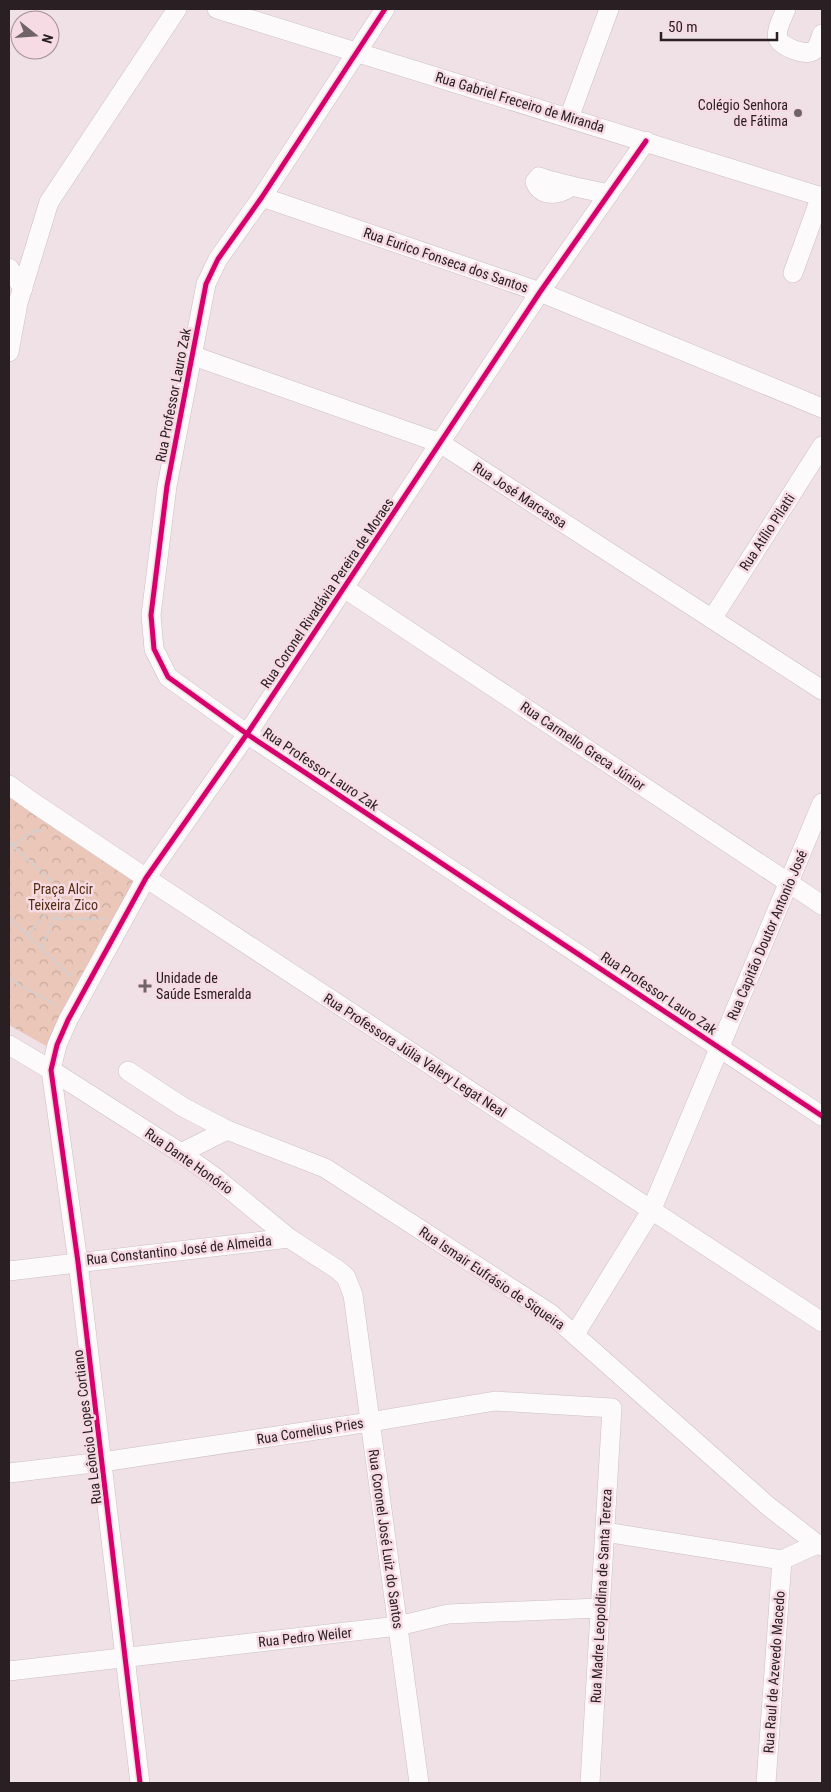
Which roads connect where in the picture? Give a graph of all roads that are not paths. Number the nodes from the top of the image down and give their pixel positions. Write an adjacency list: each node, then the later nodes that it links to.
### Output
1 (177, 9): 16 (street)
2 (217, 9): 7 (street, Rua Gabriel Freceiro de Miranda)
3 (385, 9): 7 (street, Rua Professor Lauro Zak)
4 (609, 9): 8 (street)
5 (786, 9): 6 (street)
6 (822, 34)
7 (357, 52): 8 (street, Rua Gabriel Freceiro de Miranda); 13 (street, Rua Professor Lauro Zak)
8 (569, 118): 9 (street, Rua Gabriel Freceiro de Miranda)
9 (646, 141): 11 (street, Rua Coronel Rivadávia Pereira de Moraes); 12 (street, Rua Gabriel Freceiro de Miranda)
10 (572, 186): 11 (street)
11 (609, 194): 17 (street, Rua Coronel Rivadávia Pereira de Moraes)
12 (822, 196): 15 (street)
13 (262, 197): 17 (street, Rua Eurico Fonseca dos Santos); 19 (street, Rua Professor Lauro Zak)
14 (9, 268): 16 (street)
15 (793, 273)
16 (23, 288): 18 (street)
17 (540, 292): 20 (street, Rua Eurico Fonseca dos Santos); 21 (street, Rua Coronel Rivadávia Pereira de Moraes)
18 (9, 352)
19 (191, 356): 21 (street, Rua José Marcassa); 26 (street, Rua Professor Lauro Zak)
20 (822, 408)
21 (440, 443): 23 (street, Rua Coronel Rivadávia Pereira de Moraes); 24 (street, Rua José Marcassa)
22 (822, 446): 24 (street, Rua Atílio Pilatti)
23 (344, 588): 26 (street, Rua Coronel Rivadávia Pereira de Moraes); 30 (street, Rua Carmello Greca Júnior)
24 (712, 618): 25 (street, Rua José Marcassa)
25 (822, 690)
26 (247, 734): 29 (street, Rua Coronel Rivadávia Pereira de Moraes); 33 (street, Rua Professor Lauro Zak)
27 (9, 785): 29 (street, Rua Professora Júlia Valery Legat Neal)
28 (822, 802): 30 (street, Rua Capitão Doutor Antonio José)
29 (146, 878): 34 (street, Rua Coronel Rivadávia Pereira de Moraes); 39 (street, Rua Professora Júlia Valery Legat Neal)
30 (789, 882): 31 (street, Rua Carmello Greca Júnior); 33 (street, Rua Capitão Doutor Antonio José)
31 (822, 905)
32 (9, 1045): 34 (street, Rua Dante Honório)
33 (720, 1047): 36 (street, Rua Professor Lauro Zak); 39 (street, Rua Capitão Doutor Antonio José)
34 (51, 1070): 38 (street, Rua Dante Honório); 41 (street, Rua Leôncio Lopes Cortiano)
35 (128, 1071): 37 (street, Rua Ismair Eufrásio de Siqueira)
36 (822, 1116)
37 (227, 1130): 38 (street); 45 (street, Rua Ismair Eufrásio de Siqueira)
38 (185, 1151): 40 (street, Rua Dante Honório)
39 (651, 1211): 44 (street, Rua Professora Júlia Valery Legat Neal); 45 (street, Rua Capitão Doutor Antonio José)
40 (290, 1238): 41 (street, Rua Constantino José de Almeida); 43 (street, Rua Dante Honório)
41 (78, 1262): 42 (street, Rua Constantino José de Almeida); 48 (street, Rua Leôncio Lopes Cortiano)
42 (9, 1271)
43 (353, 1295): 47 (street, Rua Coronel José Luiz do Santos)
44 (822, 1322)
45 (575, 1334): 51 (street, Rua Ismair Eufrásio de Siqueira)
46 (612, 1408): 47 (street, Rua Cornelius Pries); 50 (street, Rua Madre Leopoldina de Santa Tereza)
47 (370, 1422): 48 (street, Rua Cornelius Pries); 54 (street, Rua Coronel José Luiz do Santos)
48 (102, 1462): 49 (street, Rua Cornelius Pries); 55 (street, Rua Leôncio Lopes Cortiano)
49 (9, 1473)
50 (605, 1532): 52 (street); 53 (street, Rua Madre Leopoldina de Santa Tereza)
51 (820, 1545): 52 (street)
52 (782, 1560): 60 (street, Rua Raul de Azevedo Macedo)
53 (600, 1608): 54 (street, Rua Pedro Weiler); 59 (street, Rua Madre Leopoldina de Santa Tereza)
54 (398, 1626): 55 (street, Rua Pedro Weiler); 58 (street, Rua Coronel José Luiz do Santos)
55 (125, 1657): 56 (street, Rua Pedro Weiler); 57 (street, Rua Leôncio Lopes Cortiano)
56 (9, 1671)
57 (140, 1783)
58 (419, 1783)
59 (590, 1783)
60 (766, 1783)

